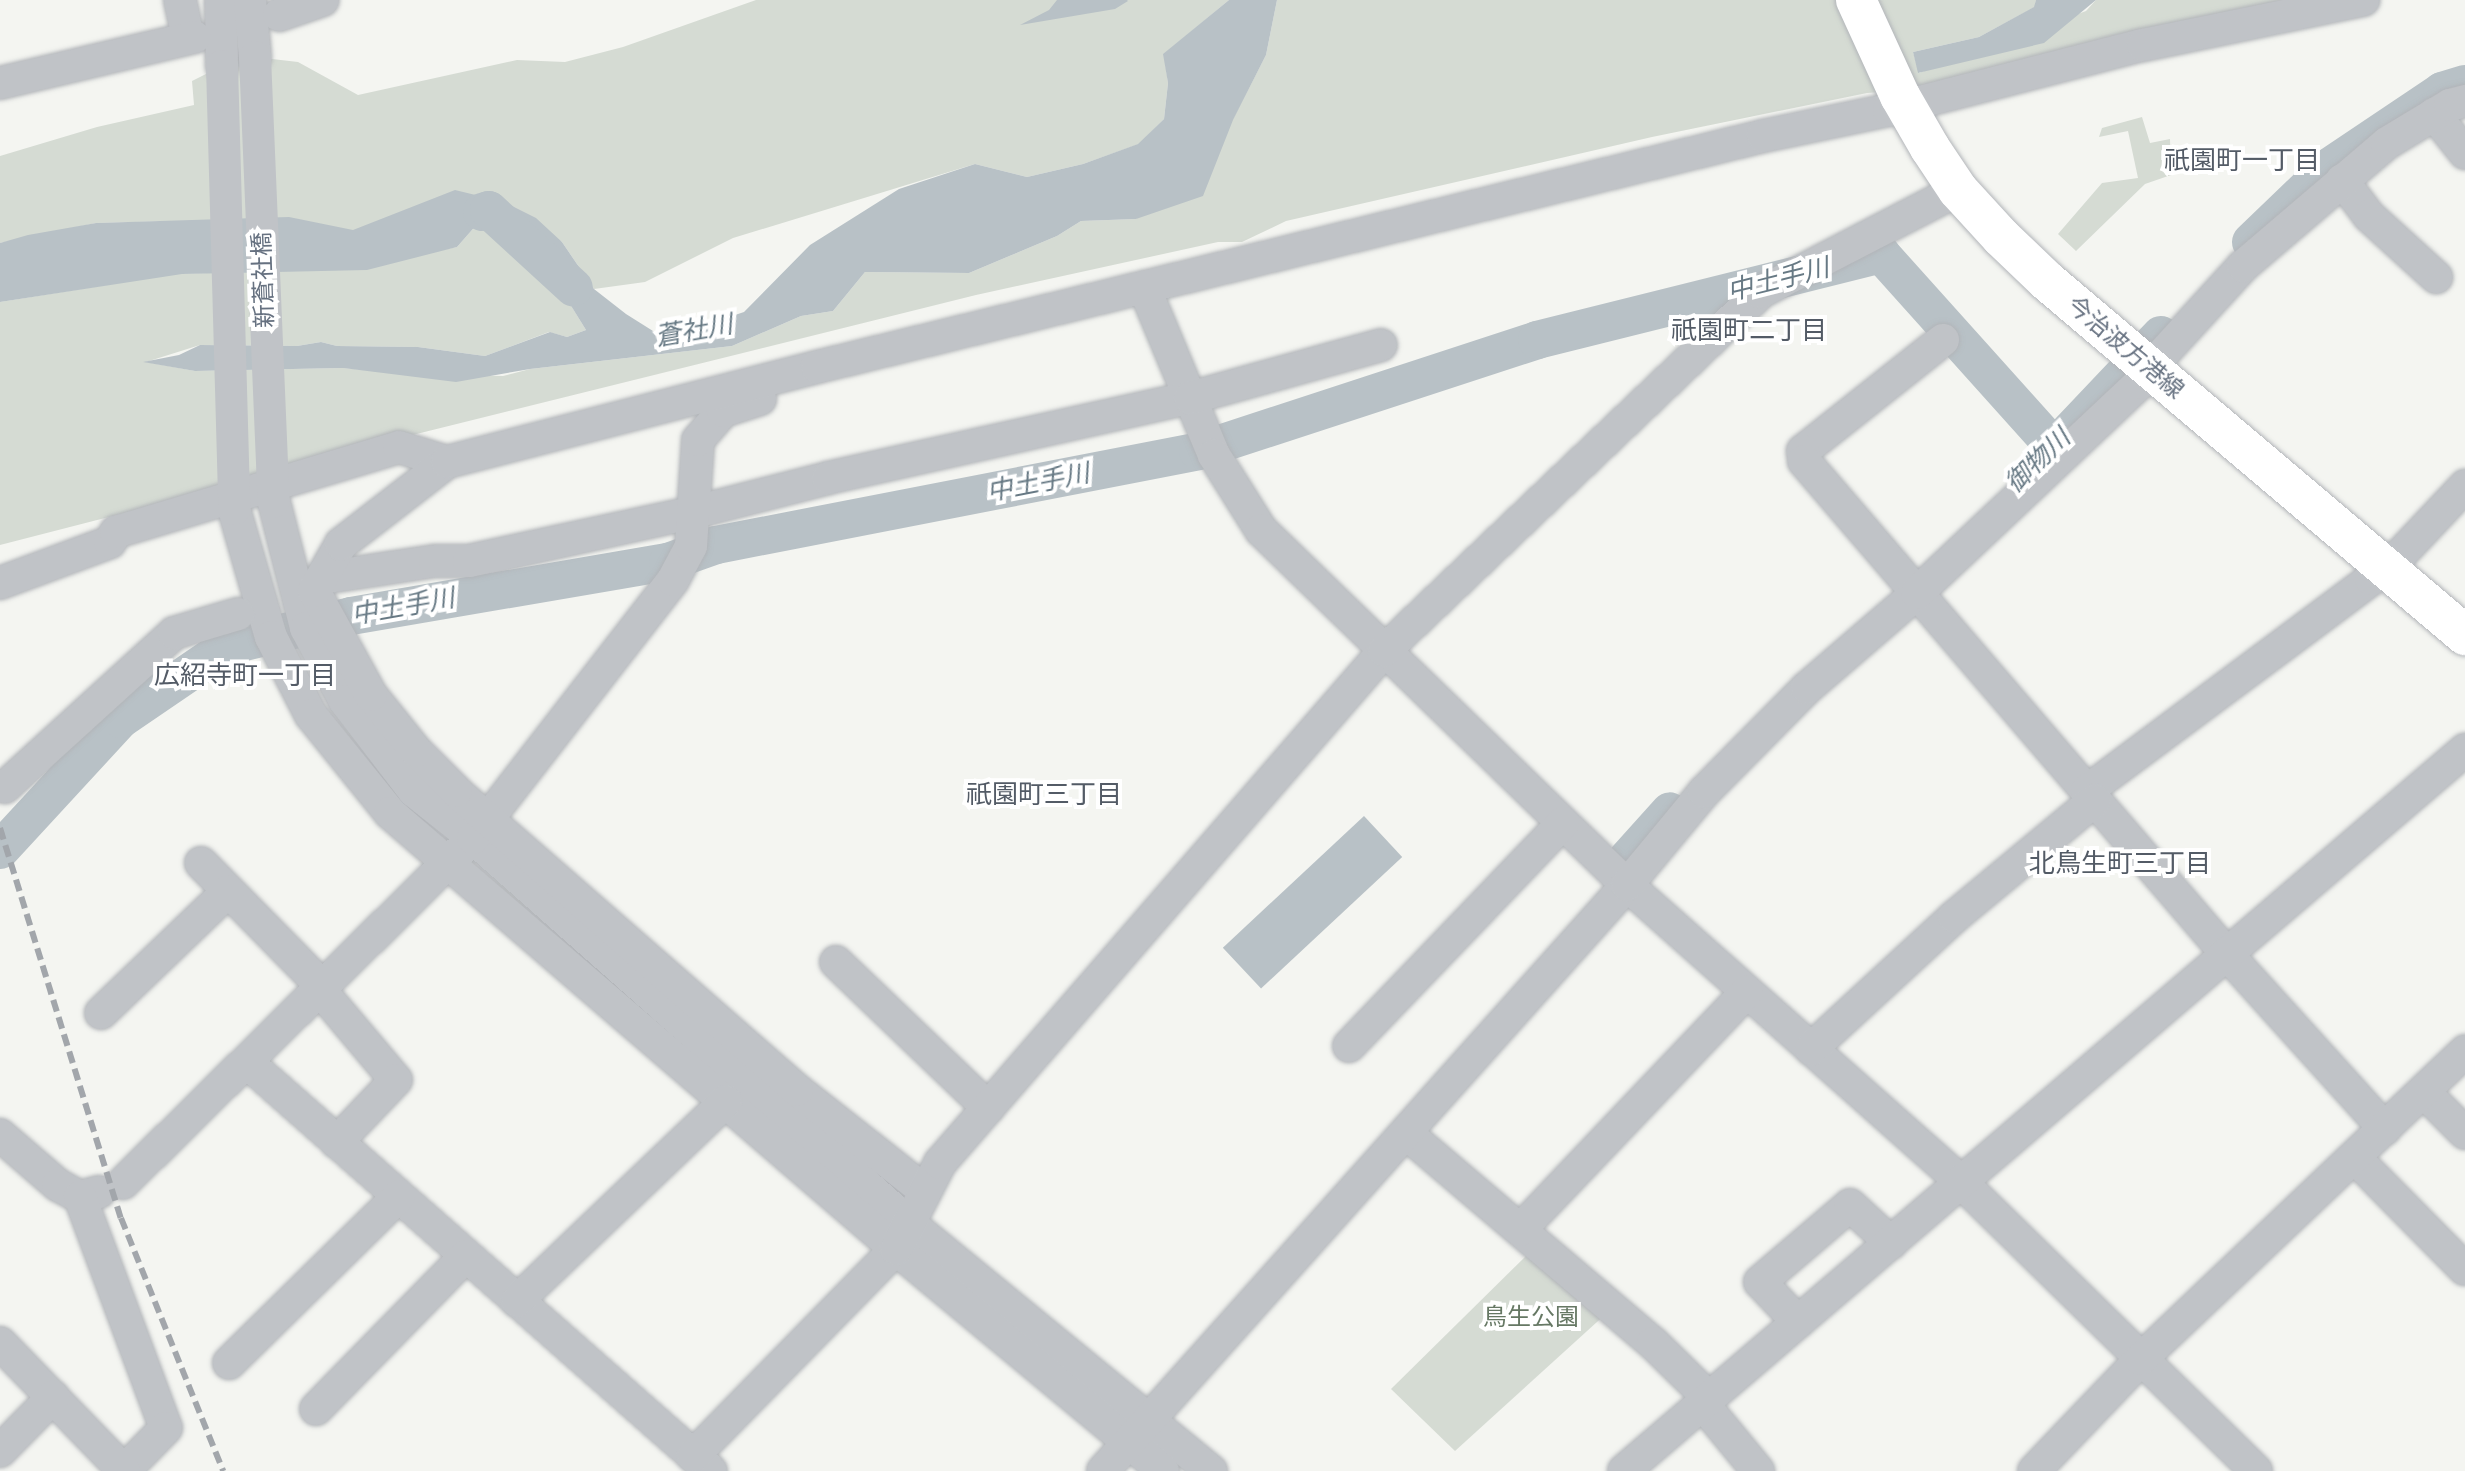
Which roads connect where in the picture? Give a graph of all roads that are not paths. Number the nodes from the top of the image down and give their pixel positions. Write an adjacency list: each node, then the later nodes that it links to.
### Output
1 (180, 0): 8 (street)
2 (221, 0): 38 (street, 新蒼社橋, bridge)
3 (250, 0): 36 (street, 新蒼社橋, bridge)
4 (323, 0): 7 (street)
5 (1856, 0): 9 (main road, 今治波方港線)
6 (2363, 0): 9 (street)
7 (279, 15)
8 (0, 83)
9 (1903, 101): 14 (main road, 今治波方港線); 16 (street)
10 (2465, 101): 11 (street)
11 (2434, 114): 12 (street); 13 (street)
12 (2465, 153)
13 (2342, 180): 15 (street); 20 (street)
14 (1958, 190): 20 (main road, 今治波方港線); 31 (street)
15 (2436, 277)
16 (1144, 287): 19 (street); 21 (street)
17 (1943, 340): 28 (street)
18 (1381, 345): 21 (street)
19 (817, 367): 22 (street); 24 (street)
20 (2149, 369): 25 (main road, 今治波方港線); 28 (street)
21 (1191, 399): 24 (street); 31 (street)
22 (447, 462): 26 (street); 27 (street)
23 (2465, 486): 25 (street)
24 (695, 512): 27 (street); 36 (street)
25 (2384, 567): 30 (main road, 今治波方港線); 34 (street)
26 (0, 583)
27 (318, 585): 36 (street)
28 (1917, 593): 34 (street); 39 (street)
29 (238, 614): 33 (street)
30 (2465, 635)
31 (1384, 651): 35 (street); 52 (street)
32 (2465, 750): 41 (street)
33 (5, 787)
34 (2091, 796): 41 (street); 47 (street)
35 (1563, 823): 39 (street); 46 (street)
36 (481, 828): 38 (street); 61 (street); 64 (street)
37 (201, 863): 40 (street)
38 (451, 863): 43 (street); 51 (street, 新蒼社橋)
39 (1627, 885): 44 (street); 54 (street)
40 (228, 891): 43 (street); 45 (street)
41 (2226, 953): 53 (street); 59 (street)
42 (836, 962): 52 (street)
43 (322, 990): 49 (street); 57 (street)
44 (1747, 992): 47 (street); 63 (street)
45 (101, 1013)
46 (1349, 1046)
47 (1811, 1049): 59 (street)
48 (2465, 1051): 50 (street)
49 (248, 1063): 57 (street); 60 (street)
50 (2424, 1092): 53 (street); 55 (street)
51 (726, 1101): 64 (street, 新蒼社橋); 68 (street)
52 (988, 1108): 61 (street)
53 (2385, 1129): 58 (street)
54 (1406, 1133): 63 (street); 76 (street)
55 (2465, 1133)
56 (0, 1135): 60 (street)
57 (337, 1142): 62 (street)
58 (2355, 1158): 67 (street); 71 (street)
59 (1961, 1182): 65 (street); 71 (street)
60 (101, 1191): 79 (street)
61 (925, 1191): 64 (street)
62 (399, 1196): 66 (street); 72 (street)
63 (1520, 1230): 74 (street)
64 (903, 1236): 76 (street); 78 (street)
65 (1891, 1243): 69 (street); 69 (street)
66 (466, 1256): 68 (street); 75 (street)
67 (2465, 1269)
68 (517, 1301): 78 (street)
69 (1798, 1322): 74 (street)
70 (0, 1343): 73 (street)
71 (2141, 1359): 85 (street); 86 (street)
72 (229, 1363)
73 (53, 1397): 77 (street); 79 (street)
74 (1706, 1401): 83 (street); 84 (street)
75 (316, 1409)
76 (1139, 1431): 80 (street); 81 (street); 82 (street)
77 (0, 1451)
78 (702, 1464)
79 (124, 1471)
80 (1103, 1471)
81 (1163, 1471)
82 (1211, 1471)
83 (1624, 1471)
84 (1758, 1471)
85 (2034, 1471)
86 (2256, 1471)

